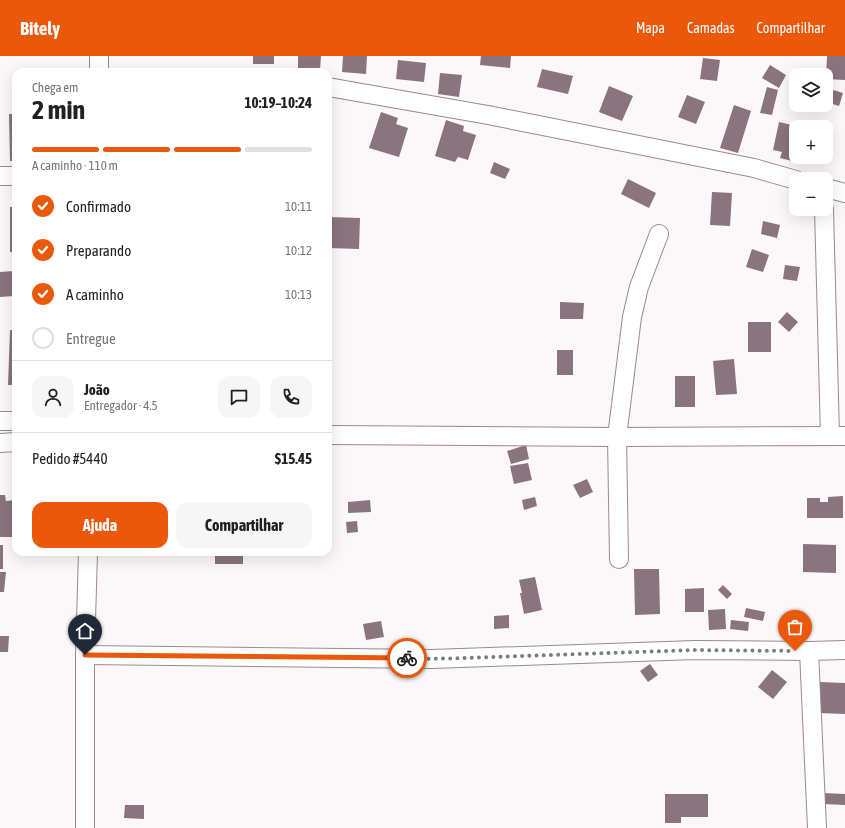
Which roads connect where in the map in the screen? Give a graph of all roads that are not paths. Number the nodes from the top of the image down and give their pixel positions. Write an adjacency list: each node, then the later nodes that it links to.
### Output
1 (99, 56): 2 (street)
2 (99, 68)
3 (332, 88): 6 (street)
4 (0, 176): 5 (street)
5 (12, 176)
6 (789, 178)
7 (833, 190): 8 (street)
8 (845, 193)
9 (824, 216): 14 (street)
10 (660, 234): 15 (street)
11 (0, 421): 12 (street)
12 (12, 421)
13 (332, 435): 15 (street)
14 (837, 436): 15 (street)
15 (617, 437): 19 (street)
16 (0, 442): 17 (street)
17 (12, 442)
18 (88, 556): 22 (street)
19 (619, 559)
20 (845, 650): 21 (street)
21 (809, 651): 22 (street); 24 (street)
22 (85, 655): 23 (street)
23 (85, 828)
24 (817, 828)

